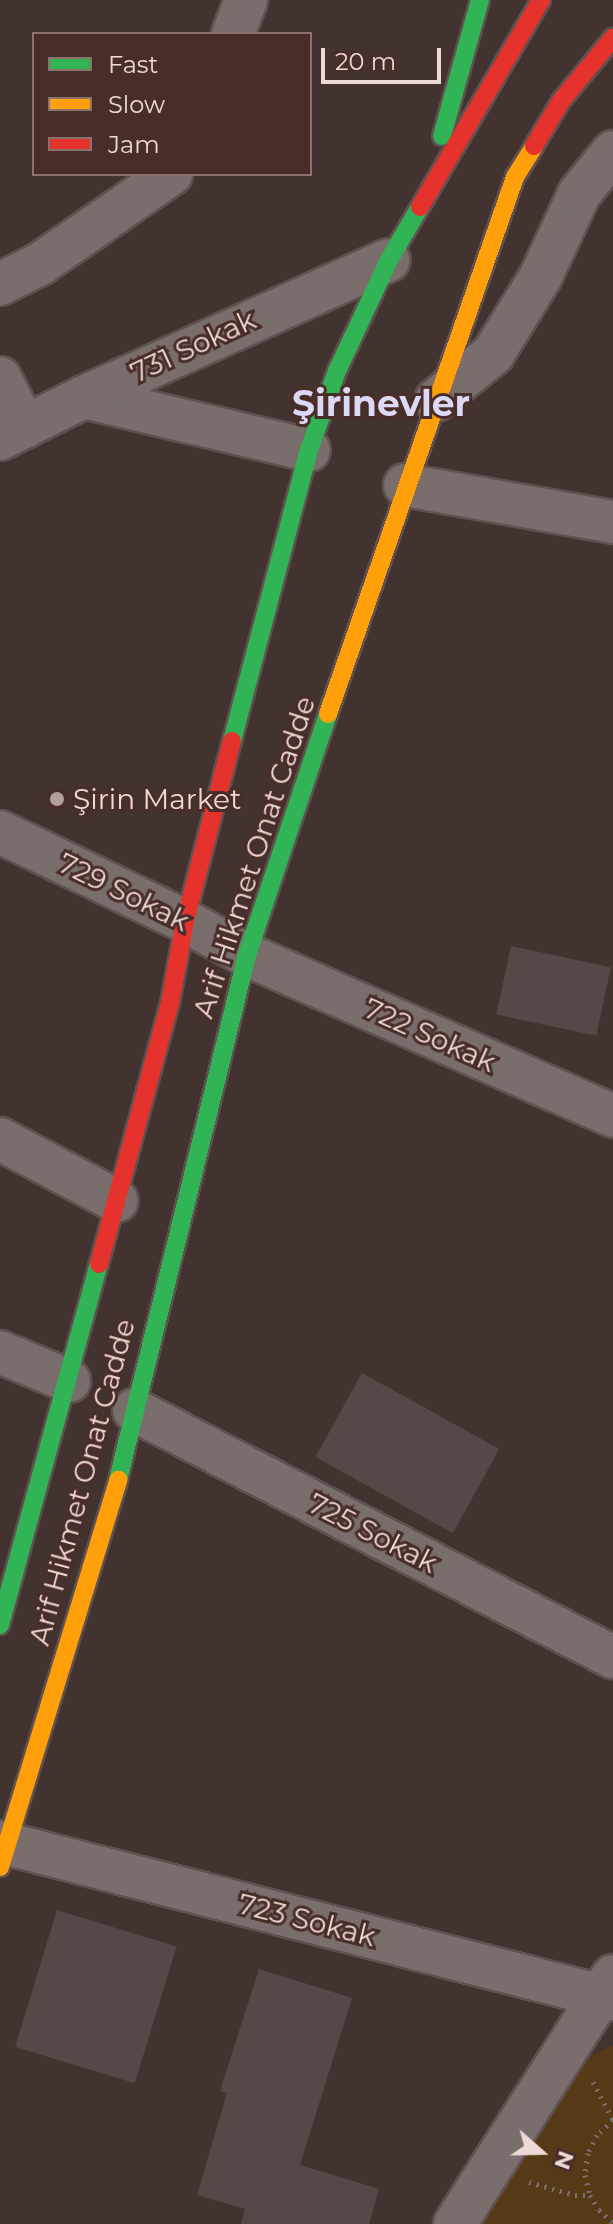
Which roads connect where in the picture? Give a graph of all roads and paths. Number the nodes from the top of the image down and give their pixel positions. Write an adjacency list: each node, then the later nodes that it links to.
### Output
1 (246, 0): 4 (street)
2 (480, 0): 8 (main road)
3 (541, 0): 8 (main road, Arif Hikmet Onat Cadde)
4 (234, 32)
5 (613, 38): 13 (main road, Arif Hikmet Onat Cadde)
6 (613, 152): 13 (street)
7 (168, 176): 10 (street)
8 (427, 190): 9 (main road, Arif Hikmet Onat Cadde)
9 (389, 260): 12 (street, 731 Sokak); 15 (main road, Arif Hikmet Onat Cadde)
10 (0, 284)
11 (0, 378): 14 (street)
12 (84, 397): 14 (street, 731 Sokak); 15 (street)
13 (436, 400): 16 (main road, Arif Hikmet Onat Cadde)
14 (13, 433)
15 (309, 450): 19 (main road, Arif Hikmet Onat Cadde)
16 (405, 485): 17 (street); 20 (main road, Arif Hikmet Onat Cadde)
17 (613, 522)
18 (0, 832): 19 (street, 729 Sokak)
19 (185, 921): 20 (street, 729 Sokak); 23 (main road, Arif Hikmet Onat Cadde)
20 (247, 955): 21 (street, 722 Sokak); 26 (main road, Arif Hikmet Onat Cadde)
21 (613, 1116)
22 (0, 1139): 23 (street)
23 (117, 1201): 25 (main road, Arif Hikmet Onat Cadde)
24 (0, 1352): 25 (street)
25 (69, 1381): 27 (main road, Arif Hikmet Onat Cadde)
26 (134, 1410): 28 (street, 725 Sokak); 29 (main road, Arif Hikmet Onat Cadde)
27 (0, 1625)
28 (613, 1657)
29 (2, 1851): 30 (street, 723 Sokak)
30 (609, 1990): 36 (street)
31 (588, 2072): 32 (path)
32 (613, 2120): 34 (path)
33 (517, 2176): 34 (path)
34 (590, 2195): 35 (path)
35 (613, 2223)
36 (455, 2224)

